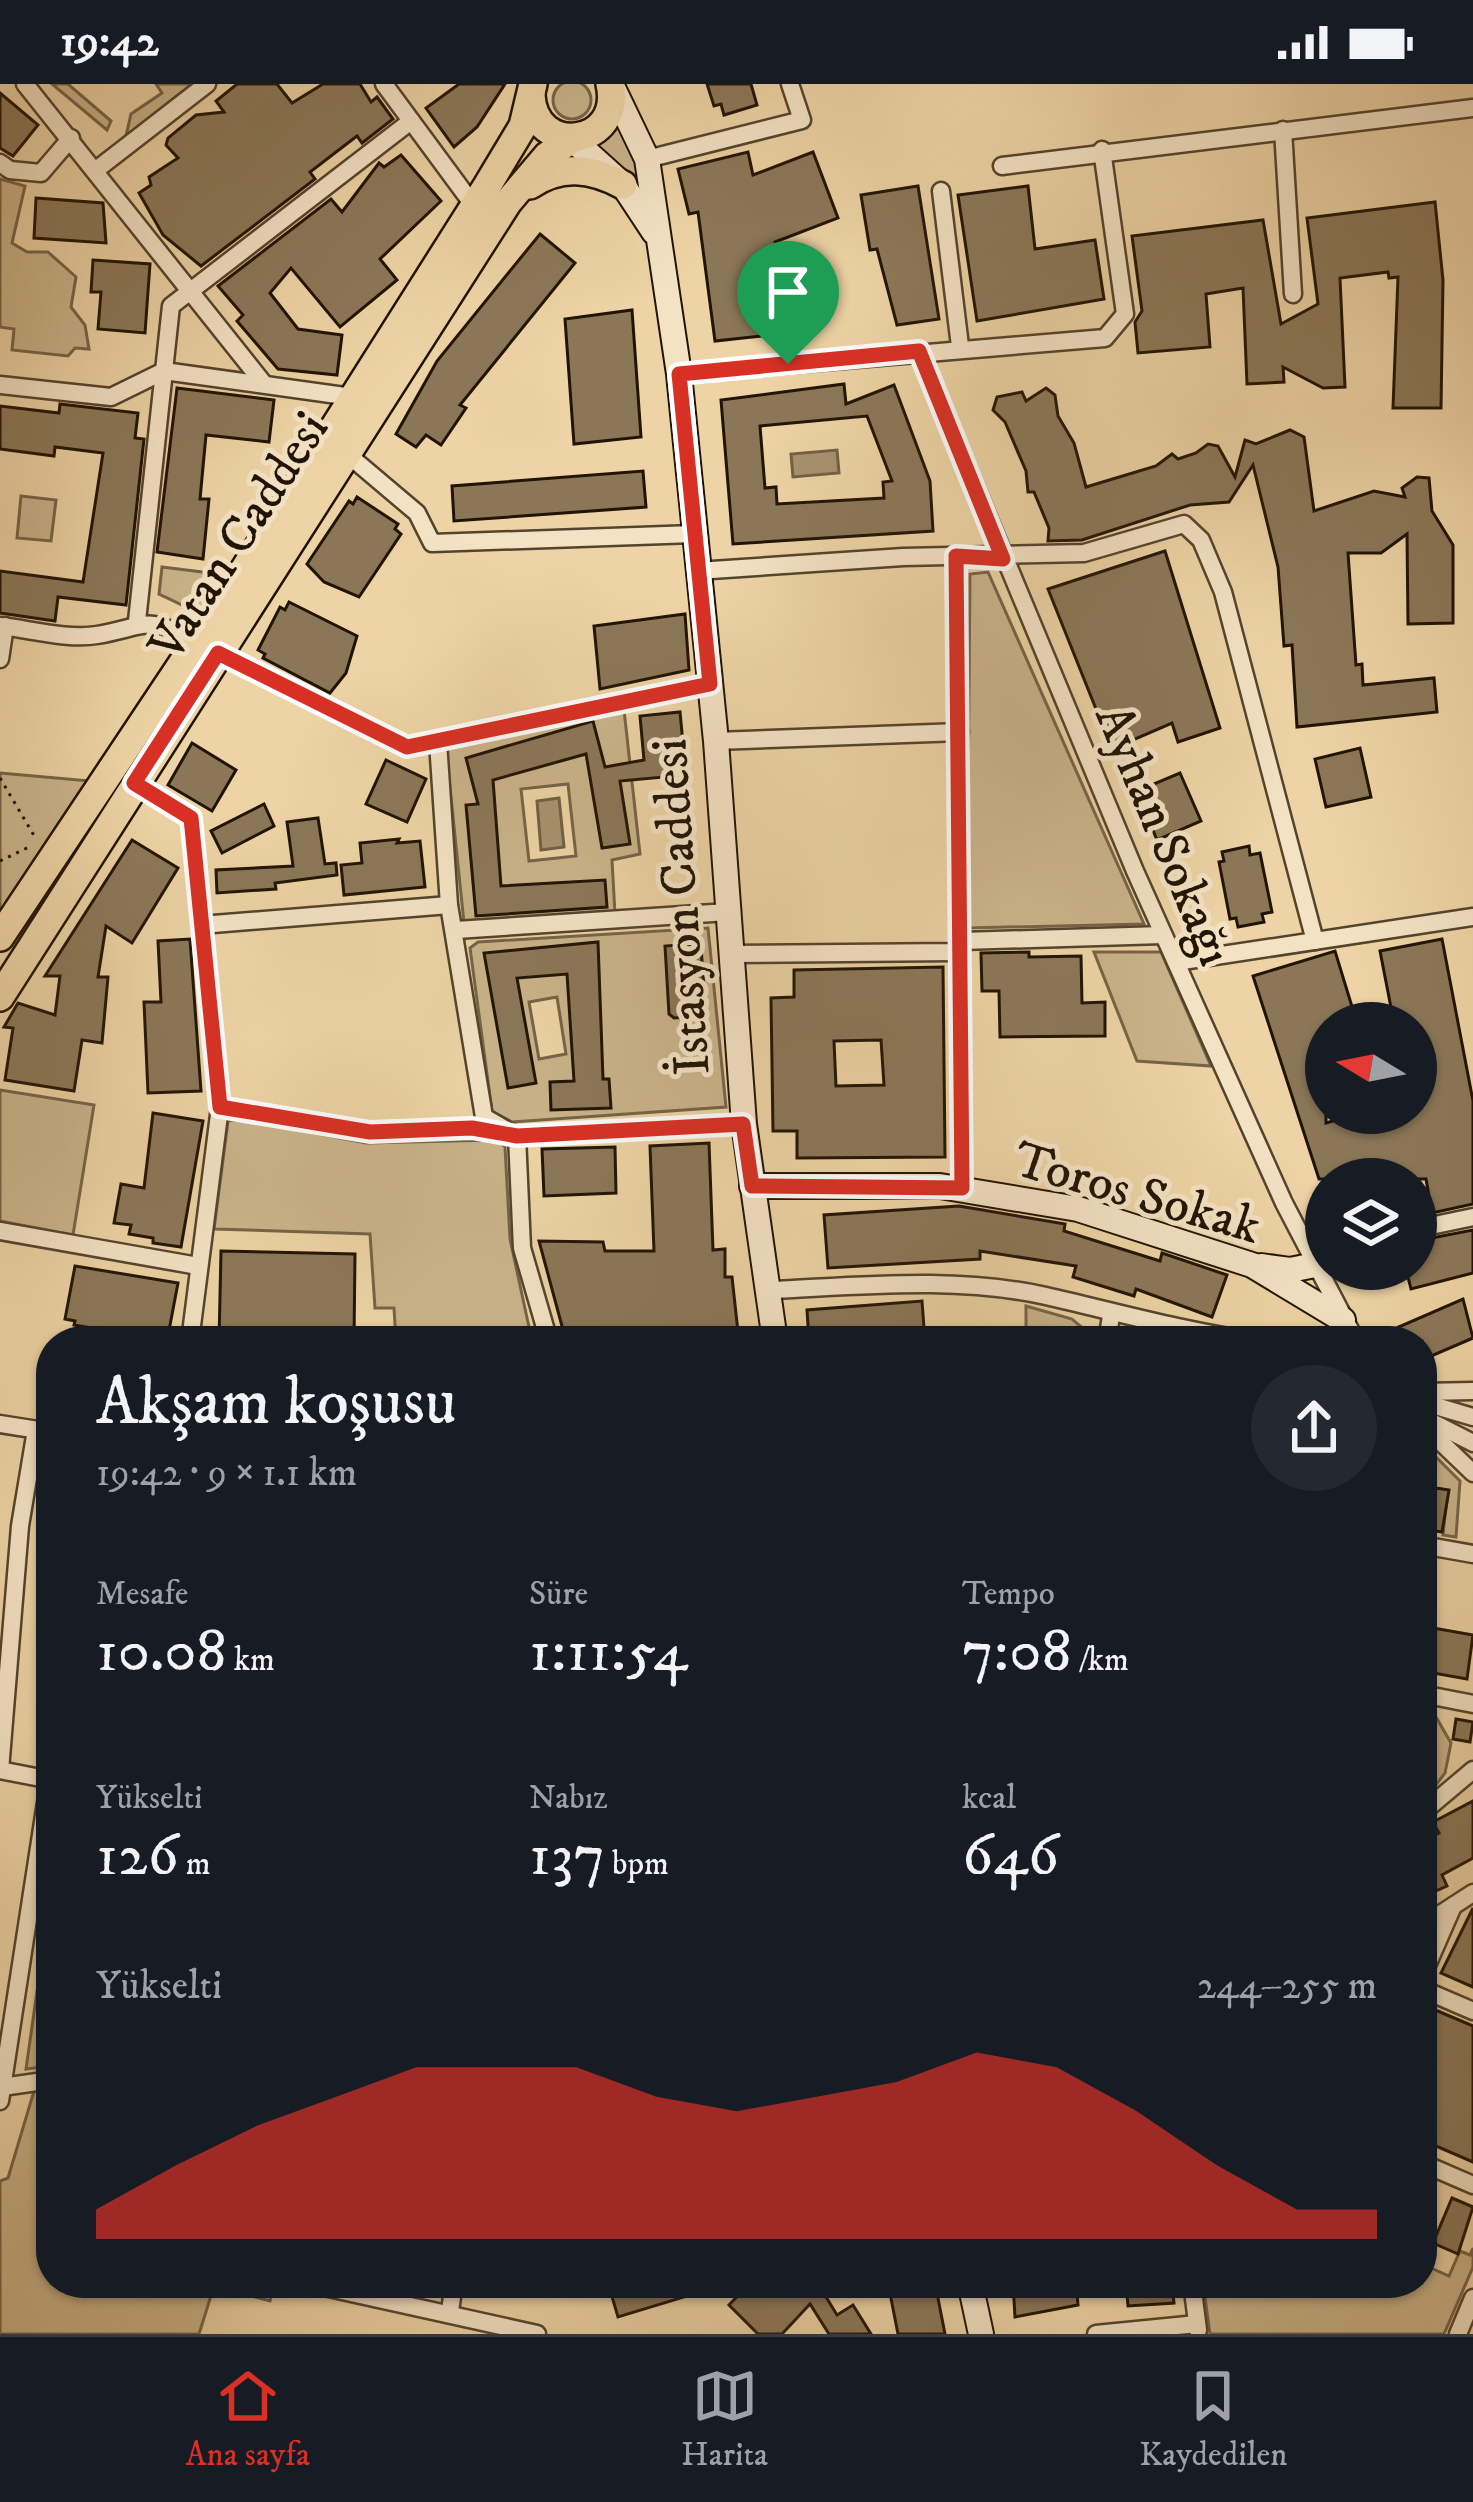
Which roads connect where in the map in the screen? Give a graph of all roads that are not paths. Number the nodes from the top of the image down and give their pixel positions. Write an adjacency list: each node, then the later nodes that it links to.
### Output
1 (25, 84): 10 (street)
2 (207, 84): 16 (street)
3 (384, 84): 8 (street)
4 (610, 84): 11 (main road, Vatan Caddesi); 13 (street, İstasyon Caddesi)
5 (790, 84): 13 (street)
6 (533, 85): 11 (main road); 20 (main road, Vatan Caddesi)
7 (1473, 108): 9 (street)
8 (410, 121): 20 (street); 22 (street)
9 (1283, 130): 12 (street); 23 (street)
10 (71, 138): 14 (street); 16 (street)
11 (572, 140): 17 (street); 19 (main road, Vatan Caddesi)
12 (1102, 151): 15 (street); 24 (street)
13 (647, 159): 21 (street, İstasyon Caddesi)
14 (0, 163)
15 (1002, 166)
16 (96, 170): 22 (street)
17 (623, 185): 19 (main road); 21 (street)
18 (940, 191): 24 (street)
19 (508, 202): 31 (main road, Vatan Caddesi)
20 (474, 206): 30 (main road, Vatan Caddesi)
21 (662, 251): 27 (street, İstasyon Caddesi)
22 (187, 291): 26 (street); 28 (street)
23 (1293, 294)
24 (960, 346): 25 (street)
25 (919, 351): 27 (street); 34 (street, Ayhan Sokağı)
26 (164, 371): 28 (street); 29 (street); 36 (street)
27 (679, 374): 32 (street, İstasyon Caddesi)
28 (264, 384): 30 (street)
29 (0, 385)
30 (352, 397): 38 (main road, Vatan Caddesi)
31 (346, 453): 32 (street); 38 (main road, Vatan Caddesi)
32 (694, 534): 35 (street, İstasyon Caddesi)
33 (956, 556): 34 (street); 35 (street); 41 (street)
34 (1003, 559): 50 (street, Ayhan Sokağı); 53 (street)
35 (697, 571): 40 (street, İstasyon Caddesi)
36 (136, 622): 37 (street); 38 (street)
37 (2, 626): 39 (street)
38 (208, 647): 43 (street); 44 (main road, Vatan Caddesi); 51 (main road, Vatan Caddesi)
39 (0, 659)
40 (710, 684): 42 (street, İstasyon Caddesi); 43 (street)
41 (960, 732): 42 (street); 52 (street)
42 (716, 741): 46 (street, İstasyon Caddesi)
43 (437, 742): 45 (street)
44 (134, 783): 48 (street); 56 (main road, Vatan Caddesi)
45 (449, 905): 48 (street); 49 (street)
46 (728, 912): 49 (street); 54 (street, İstasyon Caddesi)
47 (1473, 917): 53 (street)
48 (201, 925): 57 (street)
49 (456, 930): 59 (street)
50 (1163, 934): 52 (street); 55 (street, Ayhan Sokağı)
51 (0, 937)
52 (962, 941): 54 (street); 61 (street)
53 (1315, 941): 55 (street)
54 (731, 953): 58 (street, İstasyon Caddesi)
55 (1176, 962): 64 (street, Ayhan Sokağı)
56 (0, 998)
57 (220, 1107): 59 (street); 67 (street)
58 (743, 1124): 59 (street); 60 (street, İstasyon Caddesi)
59 (517, 1136): 73 (street)
60 (752, 1186): 61 (street, Toros Sokak); 69 (street, İstasyon Caddesi)
61 (962, 1188): 66 (street, Toros Sokak)
62 (1473, 1217): 63 (street)
63 (1437, 1225)
64 (1305, 1230)
65 (0, 1231): 67 (street)
66 (1252, 1265): 68 (street); 77 (street, Toros Sokak)
67 (198, 1266): 72 (street)
68 (1305, 1267)
69 (770, 1290): 71 (street); 74 (street, İstasyon Caddesi)
70 (1332, 1290): 78 (street, Ayhan Sokağı)
71 (1111, 1316): 75 (street); 76 (street)
72 (192, 1326)
73 (544, 1326)
74 (774, 1326)
75 (1109, 1326)
76 (1168, 1326)
77 (1343, 1326)
78 (1347, 1326)
79 (1471, 1390): 80 (street)
80 (1437, 1391)
81 (1437, 1406): 82 (street)
82 (1473, 1417)
83 (1437, 1423): 87 (street)
84 (0, 1424): 85 (street)
85 (36, 1430)
86 (1437, 1438): 89 (street)
87 (1473, 1443)
88 (36, 1460): 95 (street)
89 (1473, 1473)
90 (1437, 1548): 91 (street)
91 (1473, 1554)
92 (1437, 1697): 93 (street)
93 (1473, 1704)
94 (1473, 1769): 97 (street)
95 (0, 1770): 96 (street)
96 (36, 1774)
97 (1437, 1801)
98 (36, 1867): 106 (street)
99 (1473, 1893): 100 (street)
100 (1454, 1906): 101 (street); 102 (street)
101 (1437, 1917)
102 (1437, 1944)
103 (1437, 1995): 104 (street)
104 (1473, 2011)
105 (36, 2084): 106 (street)
106 (1, 2094)
107 (1437, 2169): 108 (street)
108 (1473, 2185)
109 (380, 2298): 114 (street)
110 (452, 2298): 114 (street)
111 (973, 2298): 117 (street)
112 (1194, 2298): 115 (street)
113 (1473, 2299): 119 (street)
114 (450, 2312): 116 (street)
115 (1197, 2329): 118 (street)
116 (537, 2334)
117 (981, 2334)
118 (1096, 2334)
119 (1458, 2334)

